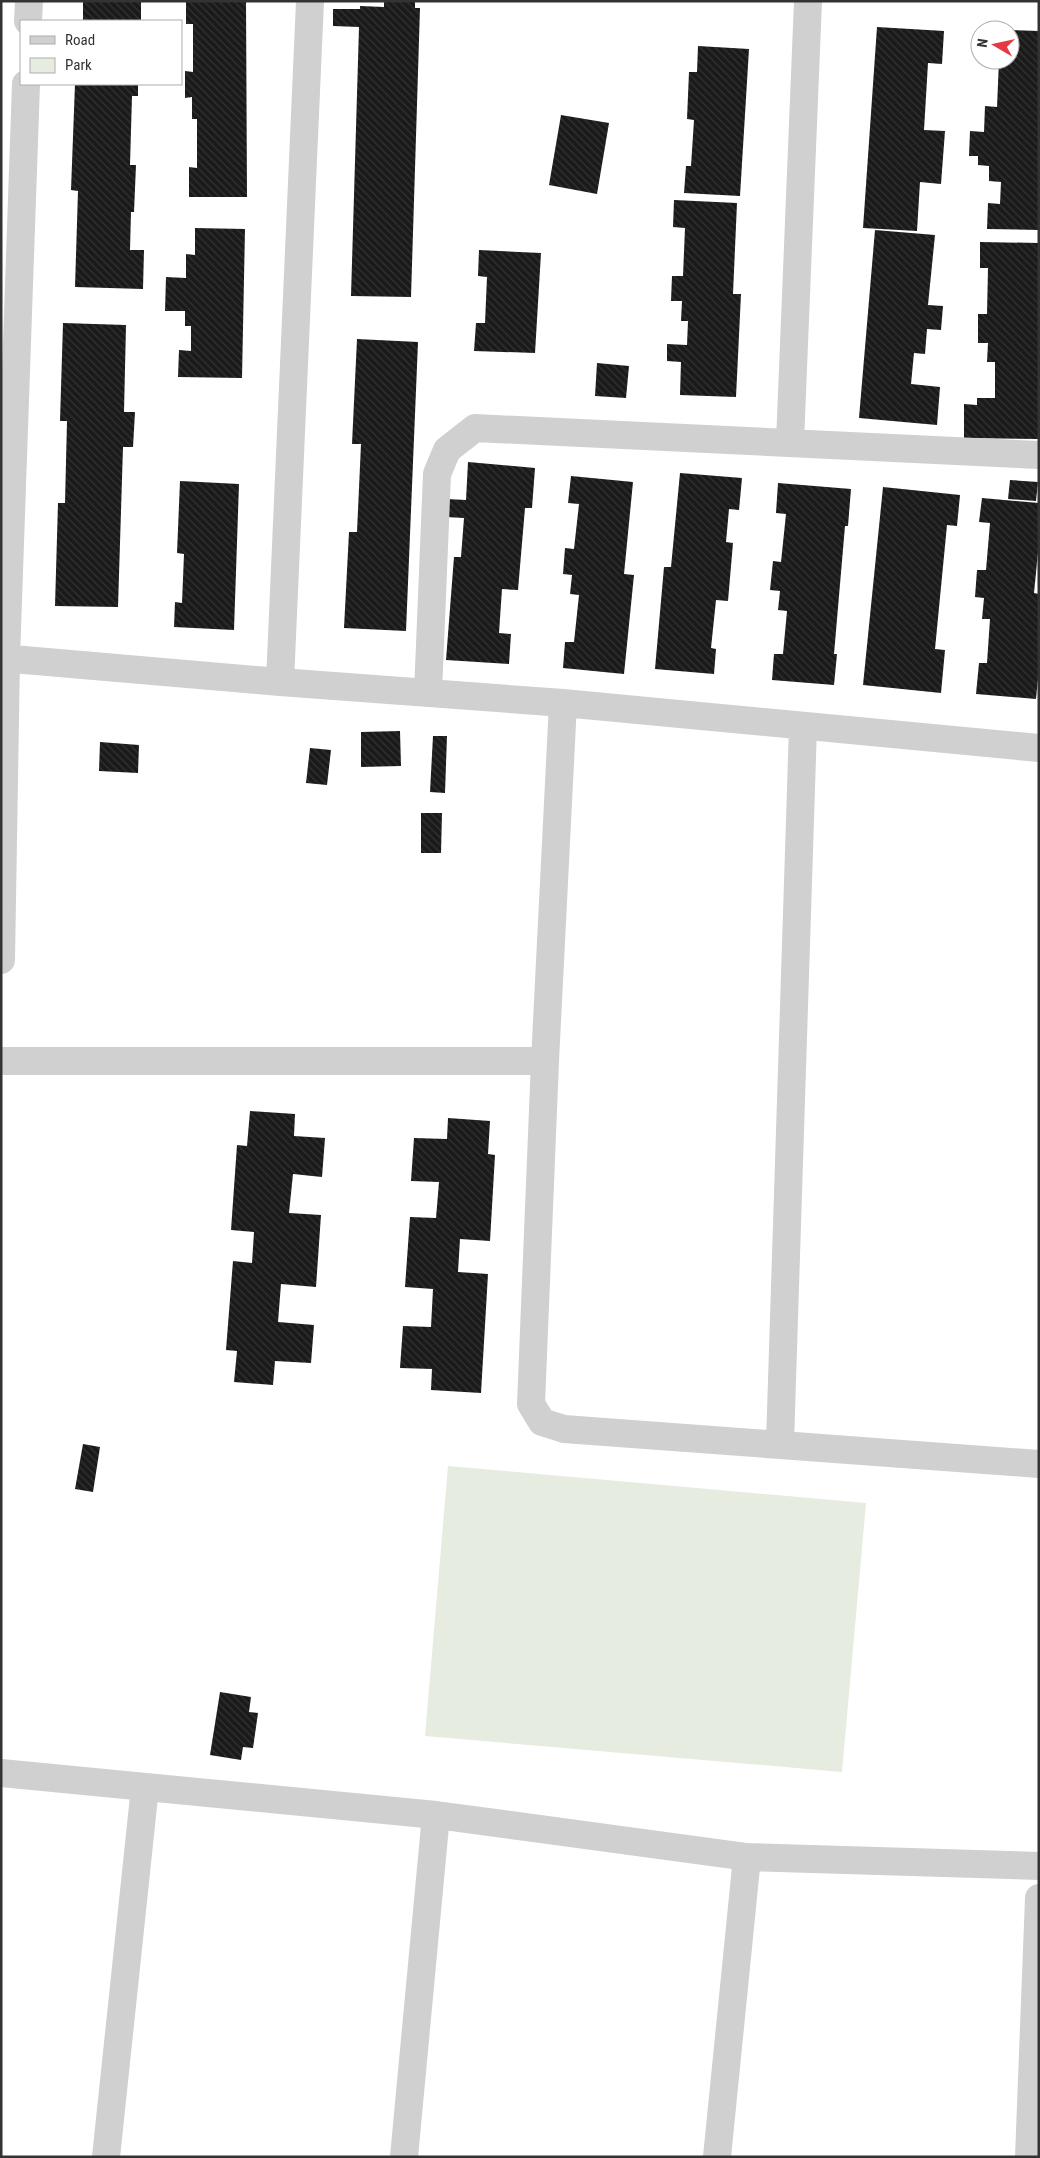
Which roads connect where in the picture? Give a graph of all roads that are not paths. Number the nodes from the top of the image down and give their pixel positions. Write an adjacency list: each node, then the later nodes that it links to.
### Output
1 (29, 1): 4 (street)
2 (310, 1): 9 (street)
3 (808, 1): 6 (street)
4 (28, 20)
5 (26, 85): 8 (street)
6 (790, 442): 7 (street); 10 (street)
7 (1039, 455)
8 (4, 658): 9 (street); 14 (street)
9 (280, 682): 10 (street)
10 (428, 693): 11 (street)
11 (563, 703): 12 (street); 16 (street)
12 (803, 726): 13 (street); 17 (street)
13 (1039, 748)
14 (1, 960)
15 (1, 1060): 16 (street)
16 (545, 1061): 17 (street)
17 (780, 1444): 18 (street)
18 (1039, 1464)
19 (1, 1773): 20 (street)
20 (145, 1787): 21 (street); 26 (street)
21 (436, 1815): 22 (street); 27 (street)
22 (747, 1857): 23 (street); 28 (street)
23 (1039, 1866)
24 (1039, 1898): 25 (street)
25 (1037, 1983): 29 (street)
26 (106, 2157)
27 (404, 2157)
28 (717, 2157)
29 (1029, 2157)

